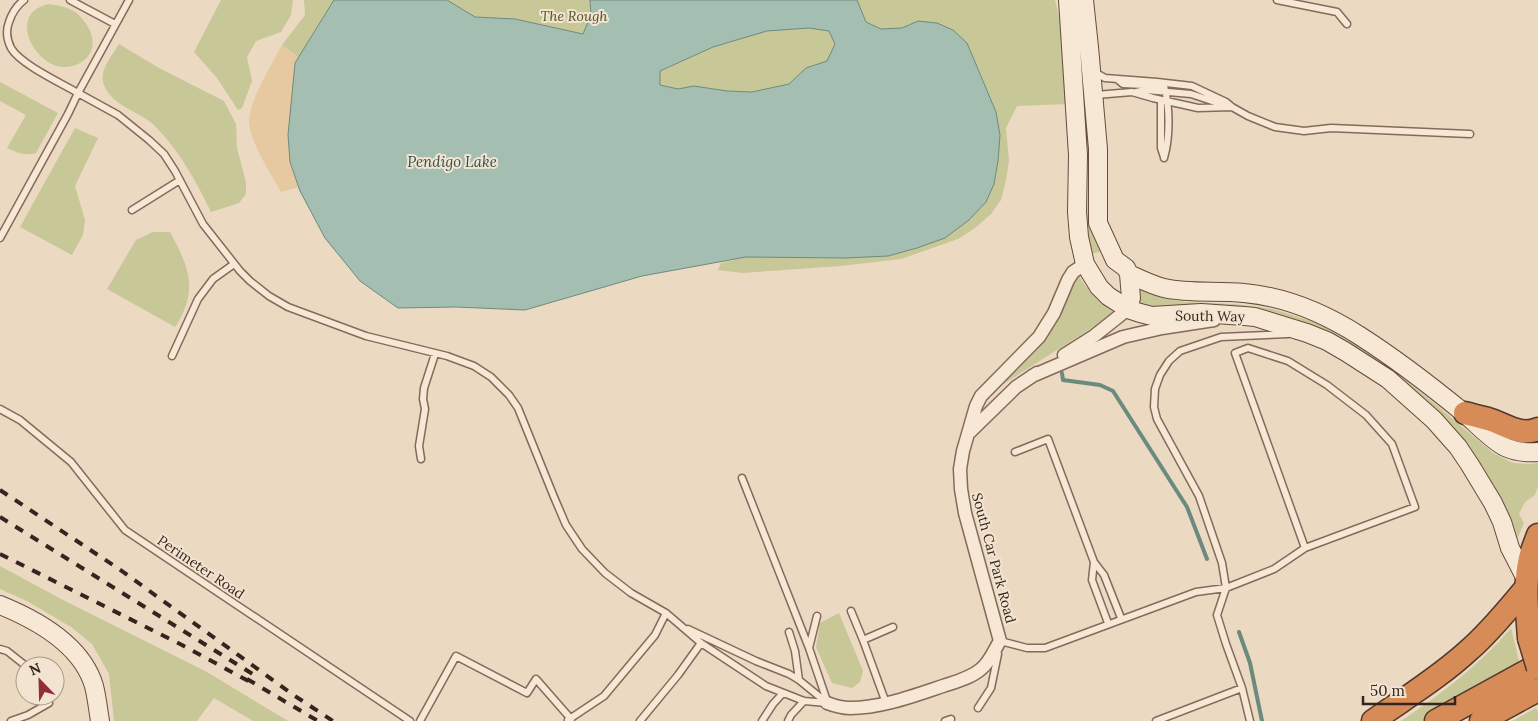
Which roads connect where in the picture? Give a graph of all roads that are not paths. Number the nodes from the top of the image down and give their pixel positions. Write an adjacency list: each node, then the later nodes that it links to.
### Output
1 (24, 0): 16 (lane)
2 (70, 0): 8 (lane)
3 (129, 0): 8 (lane)
4 (1059, 0): 10 (street)
5 (1068, 0): 10 (street, South Way)
6 (1084, 0): 11 (street, South Way)
7 (1276, 0): 9 (lane)
8 (115, 24): 16 (lane)
9 (1347, 24)
10 (1070, 47): 13 (street, South Way)
11 (1091, 70): 12 (lane); 13 (street, South Way)
12 (1117, 79): 14 (lane); 19 (lane)
13 (1085, 90): 15 (lane); 26 (street, South Way); 28 (street, South Way)
14 (1166, 91): 15 (lane); 18 (lane); 19 (lane)
15 (1132, 92): 17 (lane)
16 (78, 93): 23 (lane); 25 (lane)
17 (1160, 100): 18 (lane); 22 (lane)
18 (1168, 101): 19 (lane); 22 (lane)
19 (1232, 107): 20 (lane)
20 (1470, 134)
21 (1154, 142): 22 (lane)
22 (1161, 148)
23 (180, 180): 24 (lane); 27 (lane)
24 (132, 210)
25 (0, 238)
26 (1115, 260): 28 (street); 29 (street, South Way)
27 (234, 264): 33 (lane); 34 (lane)
28 (1085, 264): 30 (street, South Way); 39 (street, South Car Park Road)
29 (1129, 274): 30 (street); 37 (street, South Way)
30 (1128, 309): 31 (street, South Way); 35 (street)
31 (1244, 316): 32 (street, South Way); 35 (street)
32 (1307, 333): 47 (street, South Way); 48 (lane)
33 (435, 354): 42 (lane); 51 (lane)
34 (172, 356)
35 (1032, 376): 39 (street)
36 (0, 409): 77 (lane, Perimeter Road)
37 (1465, 413): 38 (highway); 41 (street, South Way)
38 (1538, 430)
39 (968, 434): 59 (street, South Car Park Road)
40 (1014, 452): 46 (lane)
41 (1538, 452)
42 (421, 459)
43 (742, 478): 61 (lane)
44 (1538, 535): 47 (highway)
45 (1305, 548): 45 (lane); 48 (lane)
46 (1094, 562): 53 (lane); 54 (lane)
47 (1527, 584): 64 (highway, bridge); 84 (highway)
48 (1226, 588): 53 (lane); 66 (lane)
49 (0, 605): 76 (street)
50 (851, 612): 58 (lane)
51 (666, 613): 55 (lane); 74 (lane)
52 (817, 616): 61 (lane)
53 (1121, 618): 54 (lane)
54 (1108, 624): 59 (lane)
55 (681, 625): 60 (lane, South Car Park Road); 65 (lane)
56 (893, 627): 58 (lane)
57 (789, 632): 65 (lane)
58 (863, 640): 71 (lane)
59 (1000, 641): 71 (street, South Car Park Road); 73 (lane)
60 (701, 642): 68 (lane, South Car Park Road); 79 (lane)
61 (809, 648): 70 (lane)
62 (0, 649): 63 (lane)
63 (15, 657)
64 (1538, 667): 85 (highway)
65 (799, 680): 70 (lane)
66 (1242, 688): 82 (lane); 83 (lane)
67 (1538, 690): 86 (highway)
68 (783, 693): 69 (lane, South Car Park Road); 80 (lane)
69 (804, 701): 70 (lane, South Car Park Road); 81 (lane)
70 (828, 702): 71 (street, South Car Park Road)
71 (886, 703)
72 (44, 706): 75 (lane)
73 (978, 708)
74 (569, 720): 78 (lane)
75 (11, 721)
76 (100, 721)
77 (410, 721)
78 (420, 721)
79 (640, 721)
80 (762, 721)
81 (788, 721)
82 (1156, 721)
83 (1250, 721)
84 (1373, 721)
85 (1436, 721)
86 (1481, 721)

